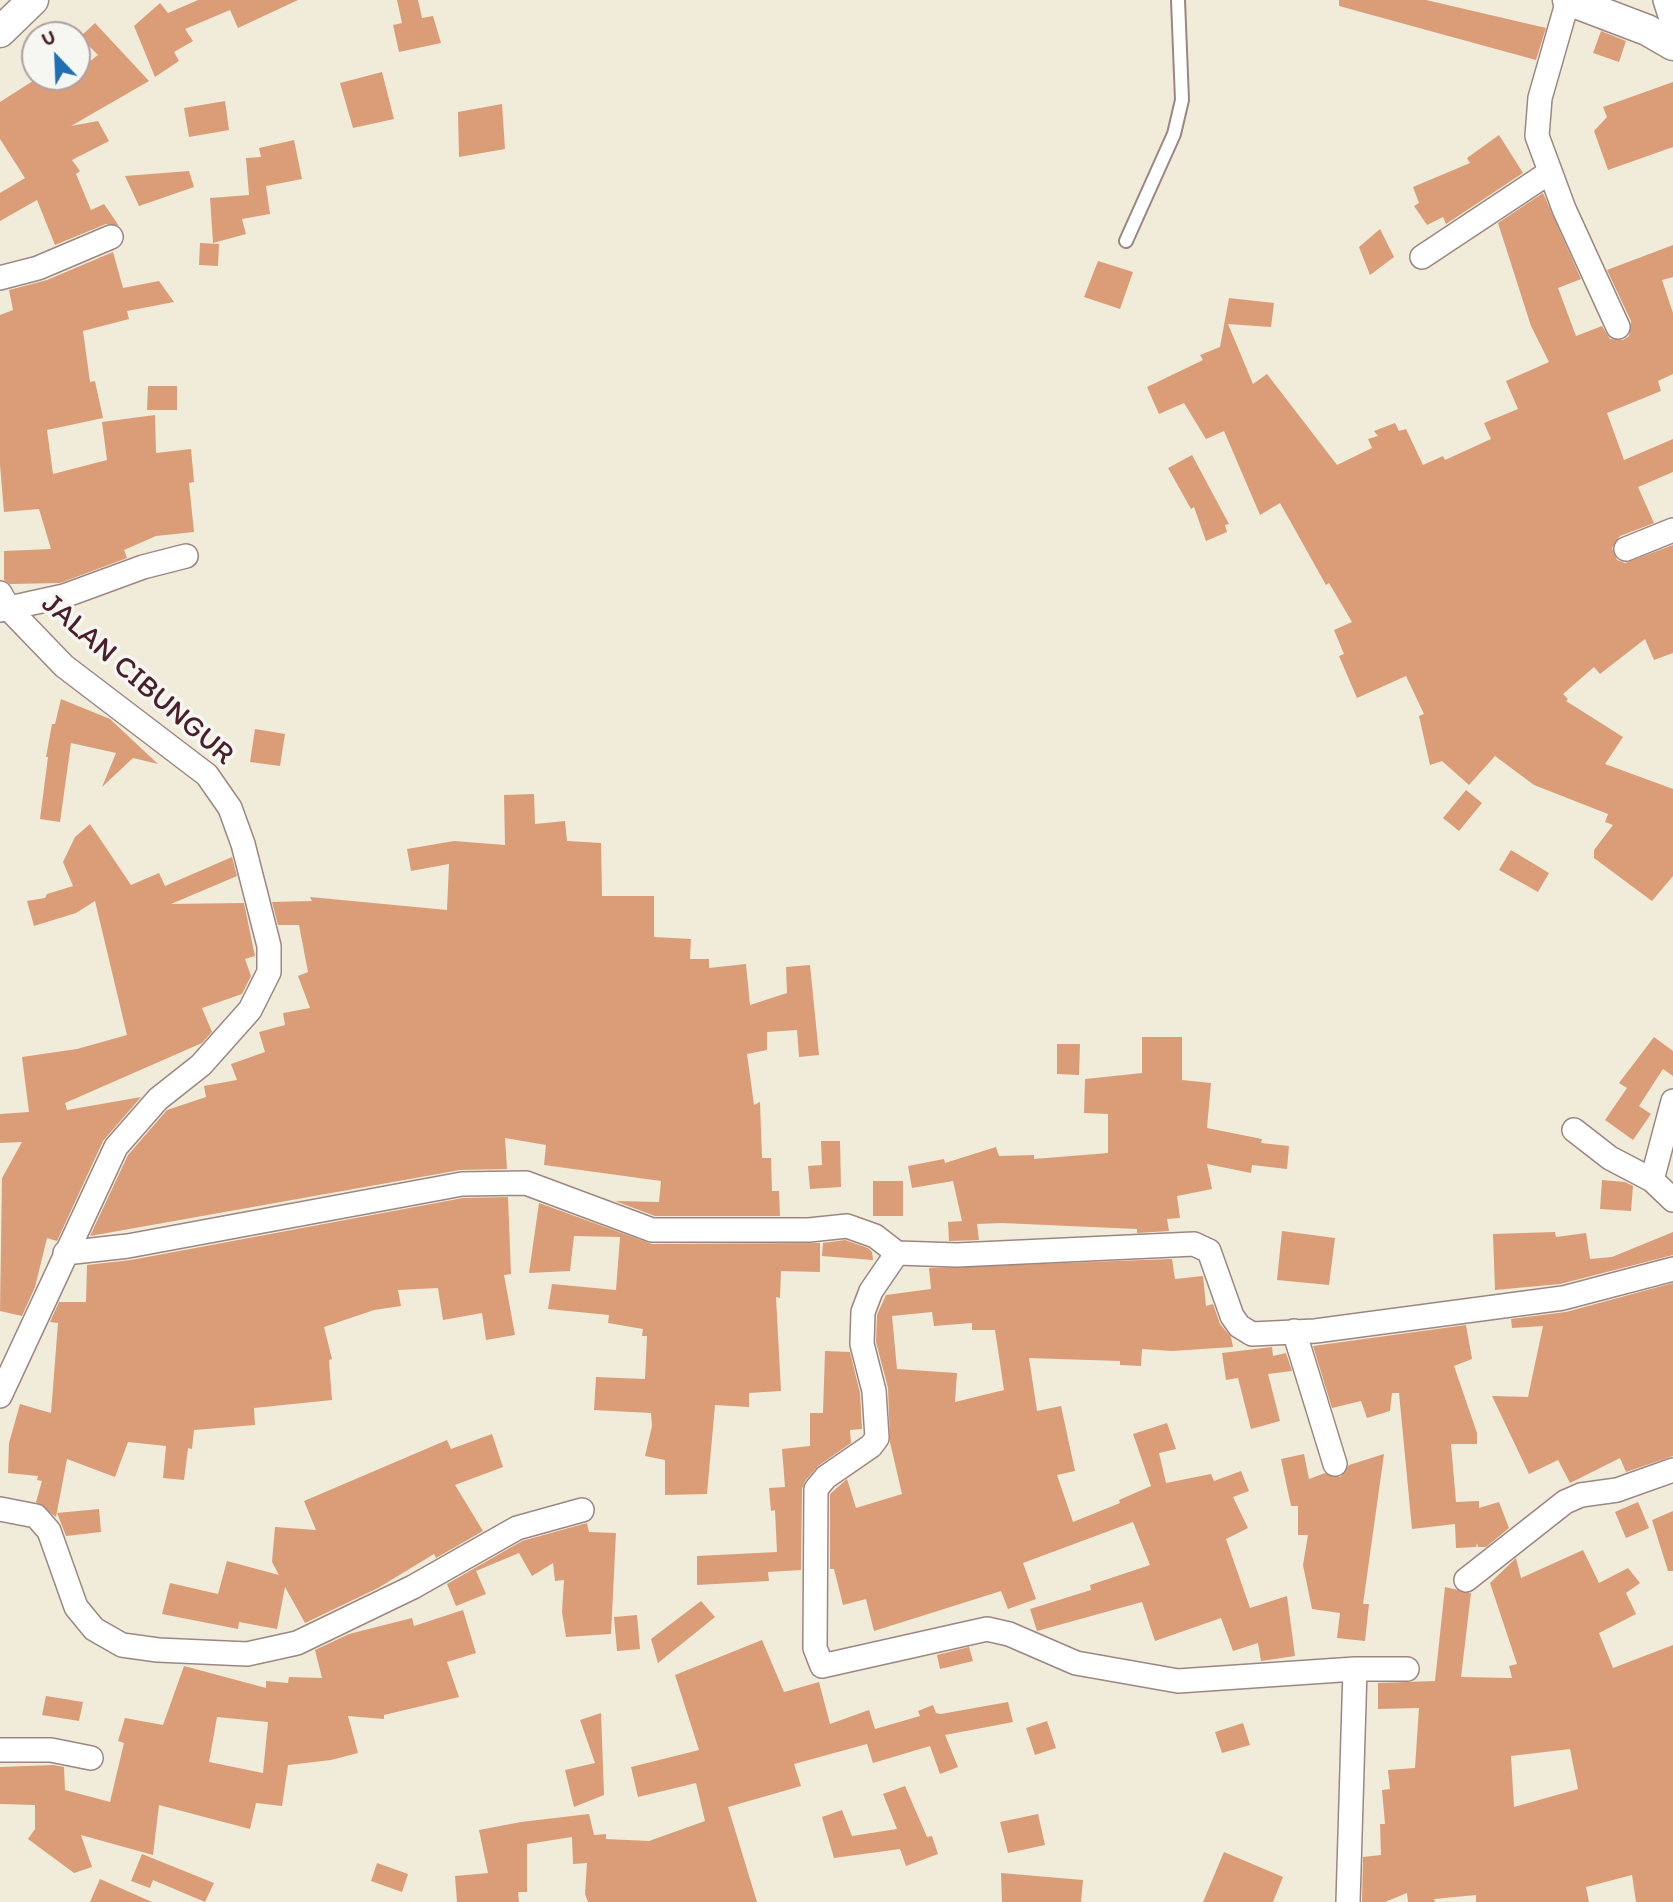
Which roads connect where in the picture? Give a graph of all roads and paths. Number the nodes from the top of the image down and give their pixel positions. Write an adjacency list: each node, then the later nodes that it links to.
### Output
1 (33, 0): 6 (street)
2 (1178, 0): 10 (lane)
3 (1568, 0): 7 (street); 8 (street)
4 (1665, 0): 5 (street)
5 (1673, 25)
6 (0, 32)
7 (1673, 45)
8 (1550, 172): 11 (street); 13 (street)
9 (111, 237): 12 (street)
10 (1126, 241)
11 (1422, 257)
12 (0, 278)
13 (1618, 327)
14 (1673, 530): 15 (street)
15 (1626, 549)
16 (186, 556): 17 (street)
17 (3, 604): 22 (street, JALAN CIBUNGUR)
18 (1673, 1101): 20 (street)
19 (1574, 1130): 20 (street)
20 (1652, 1180): 21 (street)
21 (1673, 1200)
22 (65, 1253): 23 (street); 26 (street, JALAN CIBUNGUR)
23 (897, 1253): 25 (street); 32 (street)
24 (1673, 1269): 25 (street)
25 (1294, 1331): 27 (street)
26 (0, 1396)
27 (1335, 1465)
28 (1673, 1470): 31 (street)
29 (0, 1509): 30 (street)
30 (583, 1510)
31 (1465, 1580)
32 (1355, 1669): 33 (street); 36 (street)
33 (1407, 1669)
34 (0, 1750): 35 (street)
35 (91, 1758)
36 (1348, 1902)

